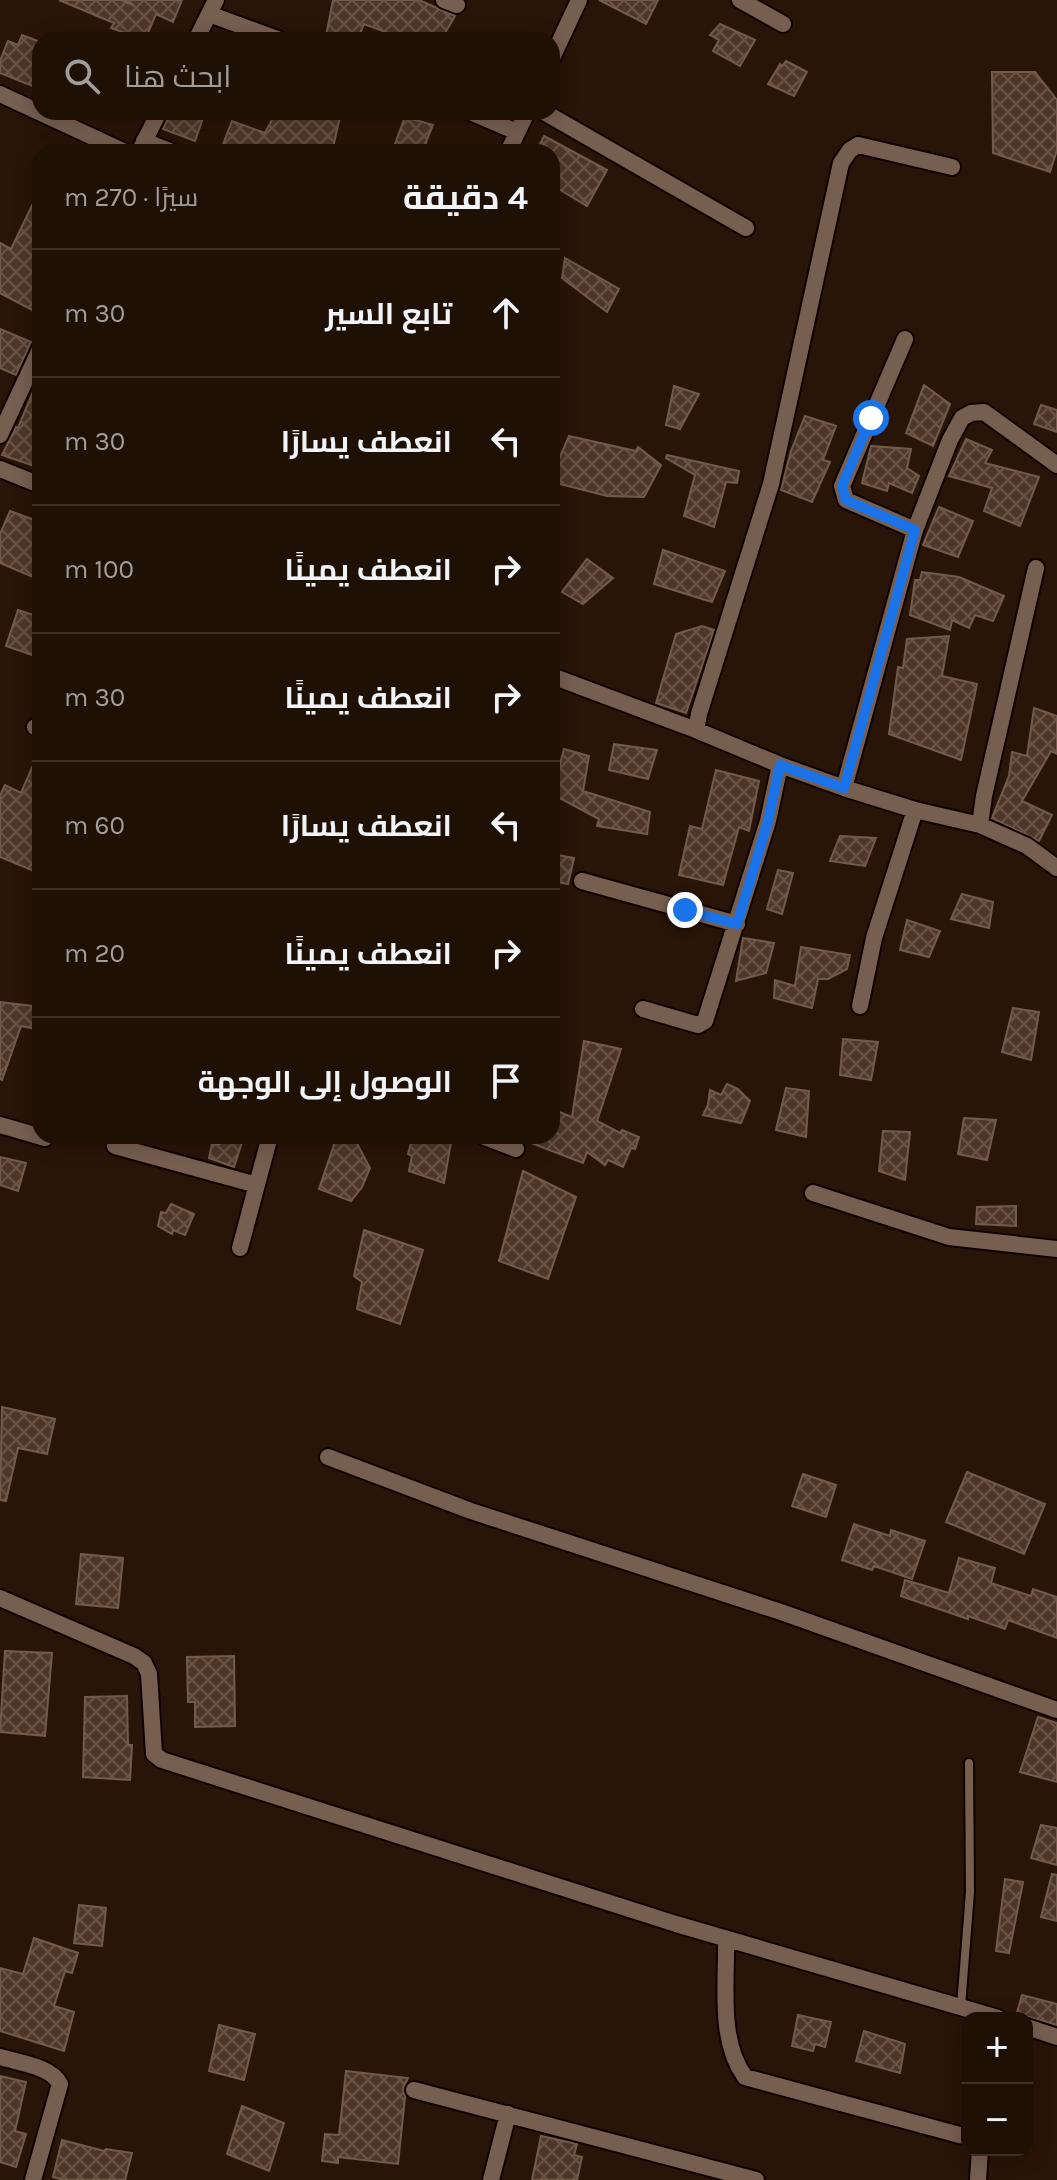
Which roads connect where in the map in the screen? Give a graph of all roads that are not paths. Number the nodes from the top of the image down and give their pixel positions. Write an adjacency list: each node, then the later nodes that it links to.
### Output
1 (579, 0): 7 (street)
2 (740, 0): 4 (street)
3 (213, 7): 5 (street); 6 (street)
4 (783, 24)
5 (200, 32)
6 (264, 32)
7 (560, 41)
8 (0, 94): 9 (street)
9 (32, 109)
10 (56, 120): 16 (street)
11 (155, 120): 17 (street)
12 (489, 120): 15 (street)
13 (523, 120): 15 (street)
14 (558, 120): 20 (street)
15 (517, 132): 18 (street)
16 (108, 144)
17 (143, 144)
18 (512, 144)
19 (952, 167): 30 (street)
20 (746, 228)
21 (905, 339): 27 (street)
22 (32, 366): 23 (street)
23 (0, 435)
24 (1057, 465): 27 (street)
25 (0, 470): 26 (street)
26 (32, 482)
27 (915, 530): 32 (street)
28 (1036, 568): 34 (street)
29 (560, 679): 30 (street)
30 (696, 730): 31 (street)
31 (780, 765): 32 (street); 37 (street)
32 (844, 788): 33 (street)
33 (915, 810): 34 (street); 38 (street)
34 (980, 825): 35 (street)
35 (1057, 868)
36 (582, 881): 37 (street)
37 (737, 924): 39 (street)
38 (860, 1006)
39 (643, 1009)
40 (0, 1125): 41 (street)
41 (32, 1134)
42 (268, 1144): 46 (street)
43 (503, 1144): 45 (street)
44 (115, 1146): 46 (street)
45 (516, 1149)
46 (257, 1185): 48 (street)
47 (813, 1193): 49 (street)
48 (240, 1248)
49 (1057, 1249)
50 (328, 1457): 52 (street)
51 (0, 1598): 54 (street)
52 (1057, 1710)
53 (969, 1763): 55 (lane)
54 (726, 1939): 55 (street); 62 (street)
55 (961, 2006): 56 (street)
56 (977, 2012)
57 (1033, 2029): 58 (street)
58 (1057, 2037)
59 (0, 2057): 64 (street)
60 (414, 2090): 61 (street)
61 (508, 2114): 65 (street); 66 (street)
62 (961, 2135)
63 (980, 2156): 67 (street)
64 (33, 2180)
65 (491, 2180)
66 (756, 2180)
67 (978, 2180)

